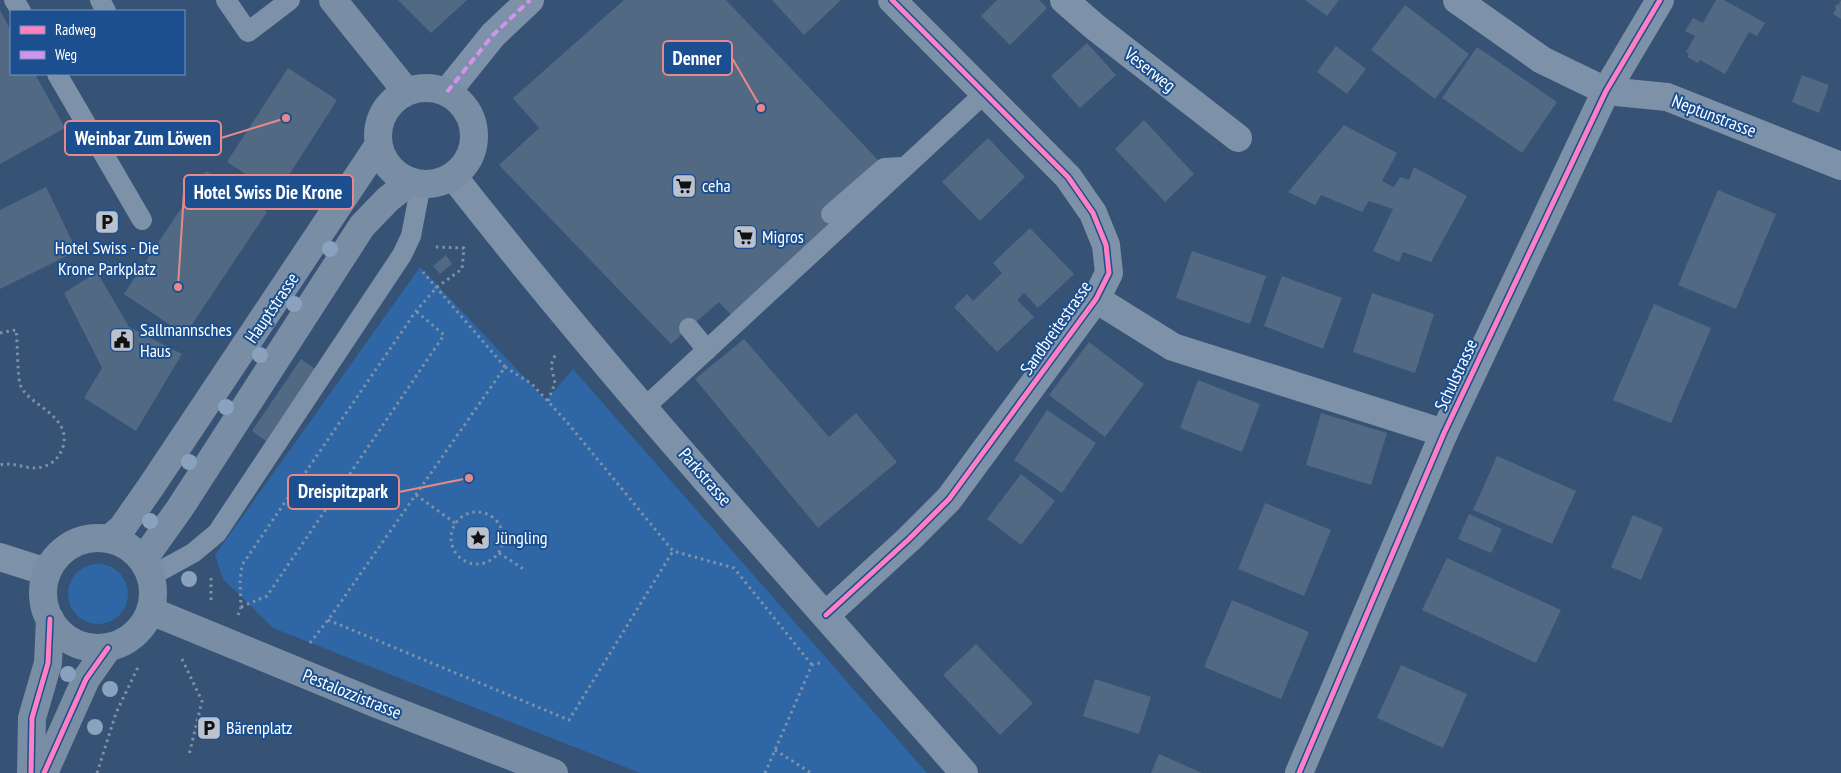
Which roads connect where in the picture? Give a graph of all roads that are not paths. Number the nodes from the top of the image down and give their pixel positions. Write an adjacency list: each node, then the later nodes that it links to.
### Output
1 (226, 0): 2 (lane)
2 (290, 0)
3 (333, 0): 10 (street)
4 (530, 0): 12 (street)
5 (892, 0): 13 (street, Sandbreitestrasse)
6 (1064, 0): 14 (street, Veserweg)
7 (1457, 0): 11 (street, Neptunstrasse)
8 (1660, 0): 11 (street, Schulstrasse)
9 (58, 75): 21 (lane)
10 (406, 91): 12 (street); 15 (street)
11 (1606, 91): 16 (street, Neptunstrasse); 26 (street, Schulstrasse)
12 (447, 92): 18 (street)
13 (985, 93): 17 (lane); 22 (street, Sandbreitestrasse)
14 (1238, 138)
15 (378, 146): 19 (street); 27 (street, Hauptstrasse)
16 (1841, 166)
17 (906, 167): 20 (lane); 24 (lane)
18 (453, 176): 19 (street); 25 (street, Parkstrasse)
19 (416, 183): 29 (street, Hauptstrasse); 29 (lane)
20 (831, 214)
21 (142, 220)
22 (1096, 299): 26 (street, Sandbreitestrasse); 32 (street, Sandbreitestrasse)
23 (689, 328): 24 (lane)
24 (707, 350): 25 (lane)
25 (644, 408): 32 (street, Parkstrasse)
26 (1444, 433): 39 (street, Schulstrasse)
27 (109, 539): 29 (street); 30 (street)
28 (0, 557): 30 (street)
29 (147, 568): 31 (street)
30 (48, 572): 33 (street)
31 (151, 611): 34 (street); 37 (street, Pestalozzistrasse)
32 (826, 615): 38 (street, Parkstrasse)
33 (50, 619): 34 (street); 35 (street)
34 (108, 648): 36 (street)
35 (31, 773)
36 (44, 773)
37 (554, 773)
38 (964, 773)
39 (1299, 773)

